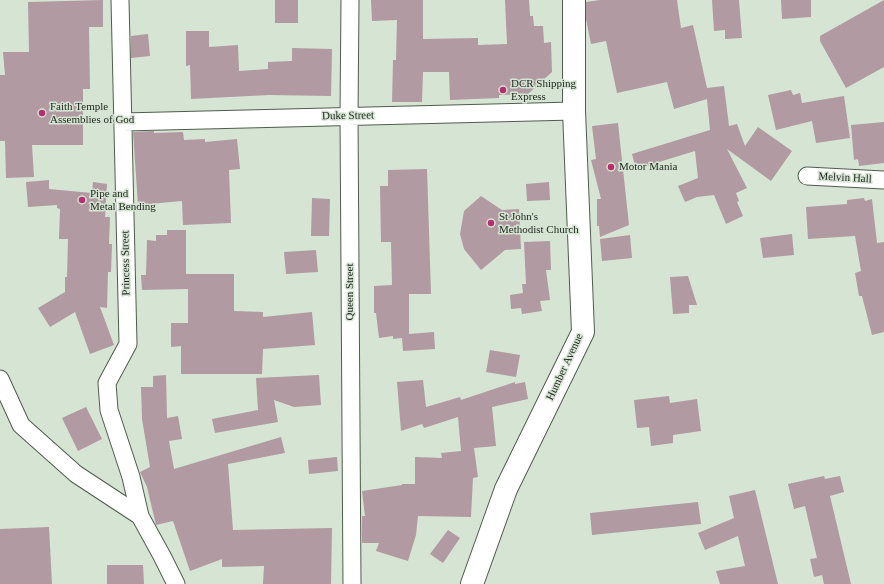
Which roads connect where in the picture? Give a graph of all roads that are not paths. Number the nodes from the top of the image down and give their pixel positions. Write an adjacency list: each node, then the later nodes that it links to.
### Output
1 (120, 0): 6 (street, Princess Street)
2 (350, 0): 5 (street, Queen Street)
3 (574, 0): 4 (main road, Humber Avenue)
4 (574, 111): 5 (street, Duke Street); 13 (main road, Humber Avenue)
5 (349, 116): 6 (street, Duke Street); 12 (street, Queen Street)
6 (123, 122): 10 (street, Princess Street)
7 (807, 176): 8 (street, Melvin Hall)
8 (884, 180)
9 (0, 379): 10 (street, Princess Street)
10 (140, 516): 11 (street, Princess Street)
11 (176, 584)
12 (352, 584)
13 (472, 584)

